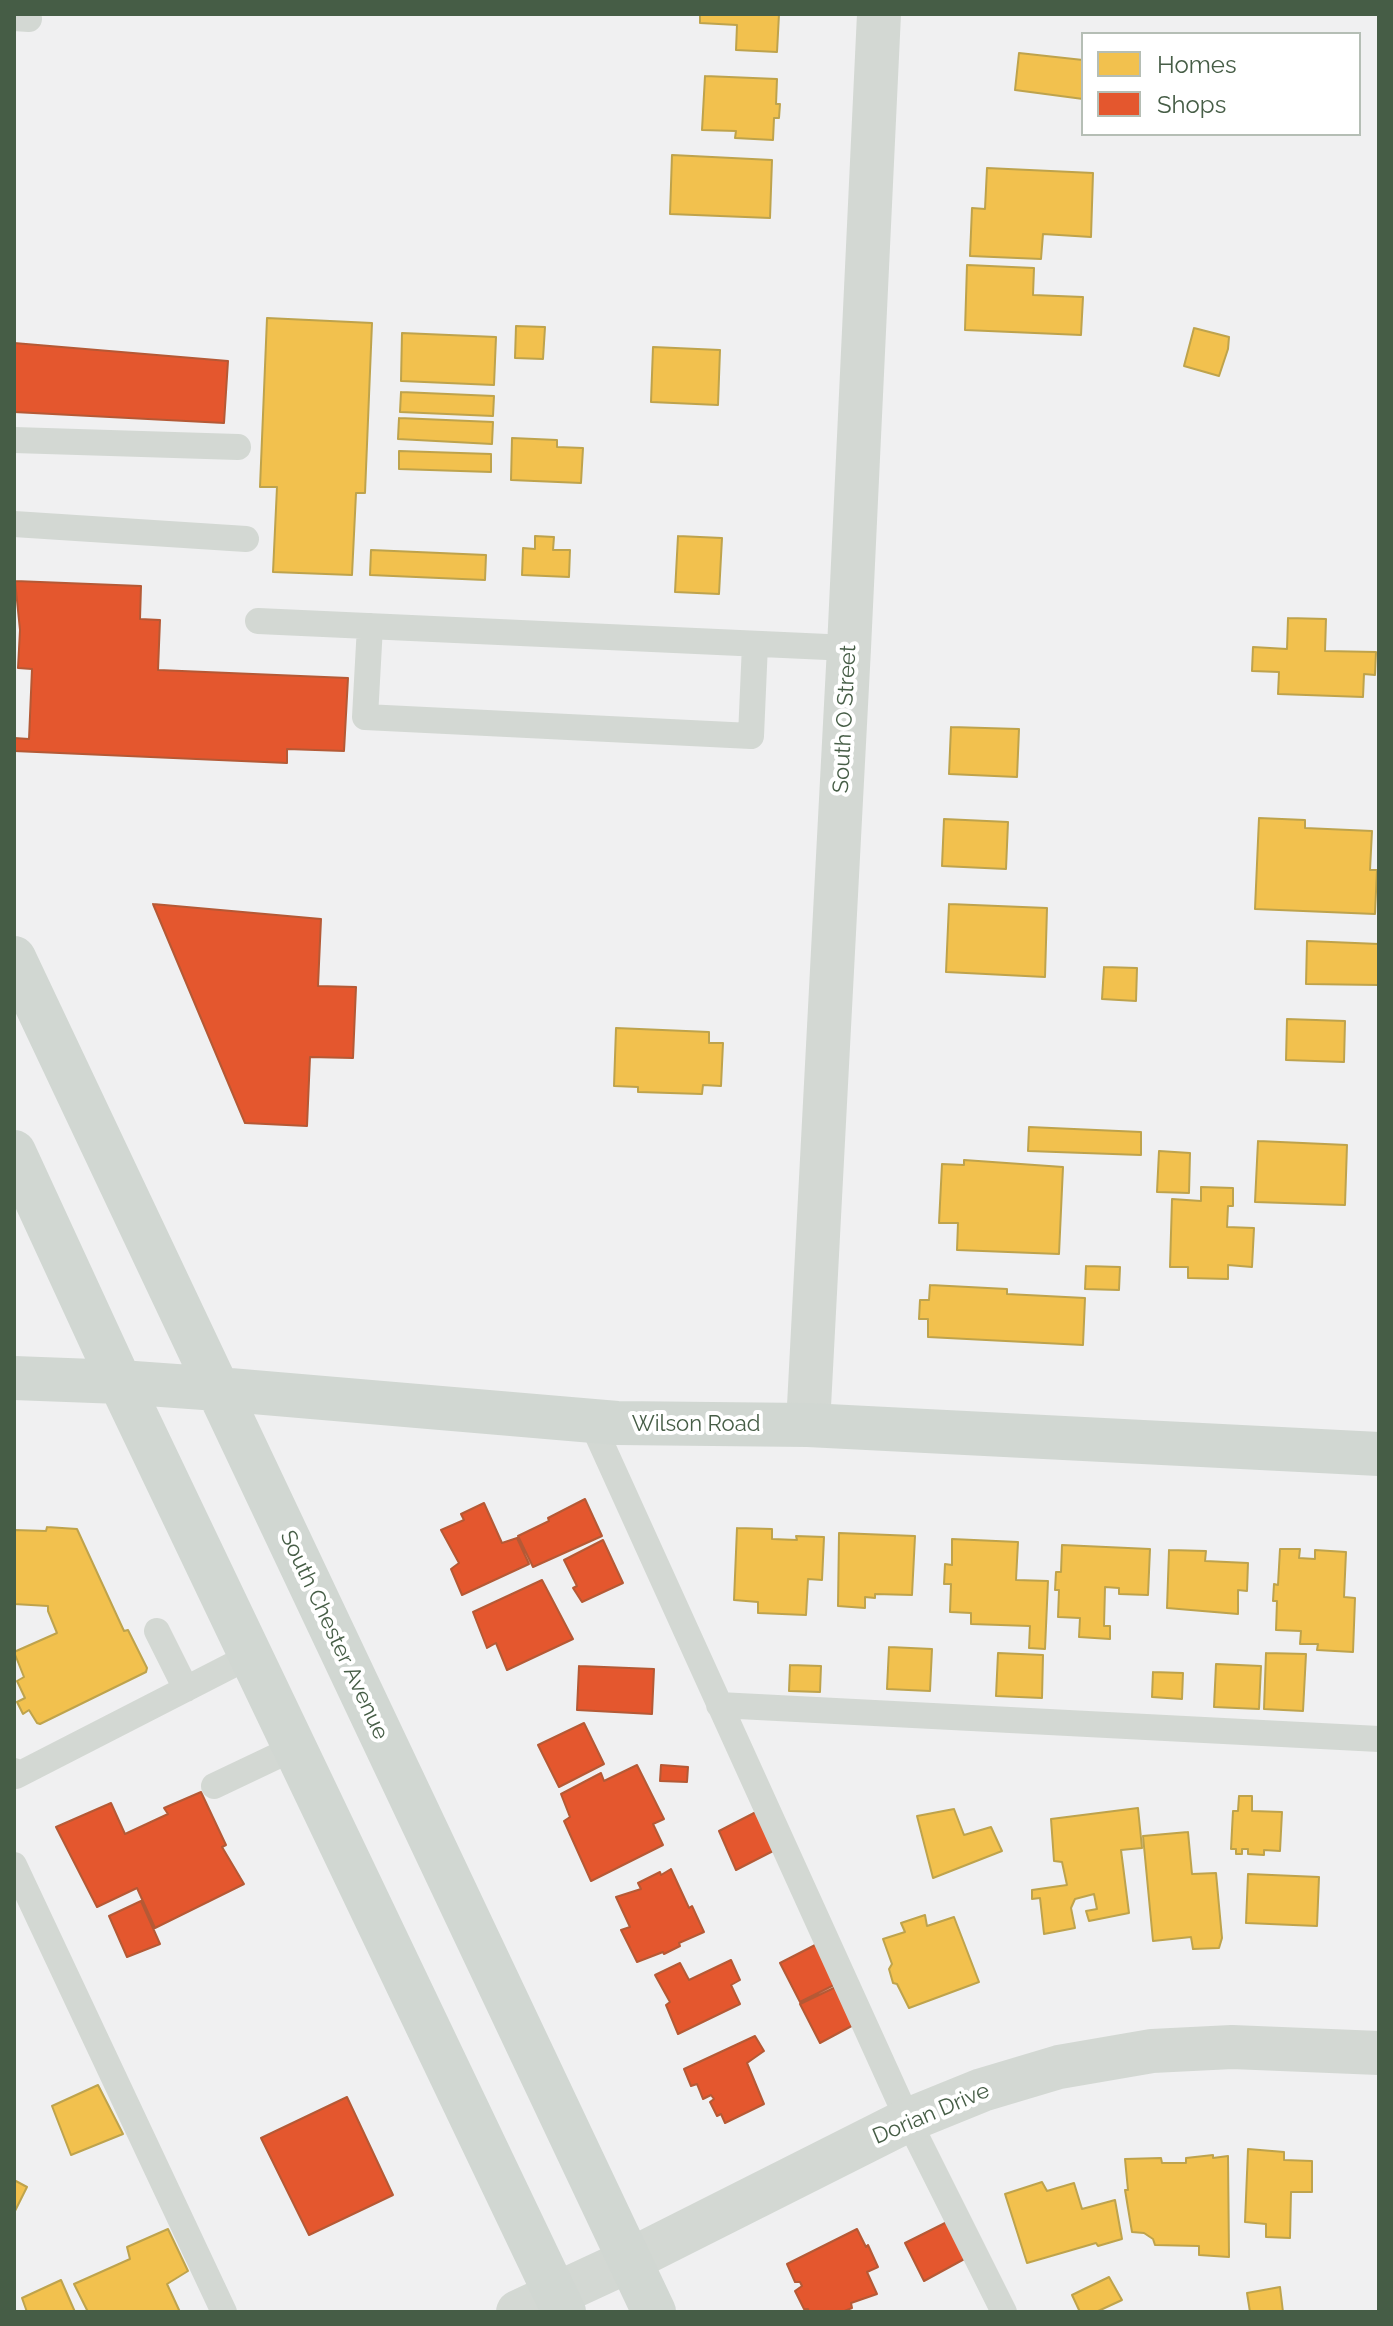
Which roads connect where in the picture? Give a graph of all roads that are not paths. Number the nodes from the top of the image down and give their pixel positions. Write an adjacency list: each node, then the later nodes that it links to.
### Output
1 (879, 14): 9 (street, South O Street)
2 (14, 440): 3 (lane)
3 (238, 447)
4 (14, 524): 5 (lane)
5 (246, 539)
6 (258, 621): 7 (lane)
7 (370, 626): 8 (lane); 8 (lane)
8 (755, 644): 9 (lane)
9 (849, 648): 16 (street, South O Street)
10 (14, 958): 14 (main road, South Chester Avenue)
11 (14, 1152): 13 (main road)
12 (14, 1378): 13 (main road, Wilson Road)
13 (120, 1382): 14 (main road, Wilson Road); 19 (main road)
14 (218, 1389): 15 (main road, Wilson Road); 29 (main road, South Chester Avenue)
15 (591, 1421): 16 (main road, Wilson Road); 21 (lane)
16 (808, 1425): 17 (main road, Wilson Road)
17 (1379, 1454)
18 (157, 1631): 20 (lane)
19 (250, 1656): 20 (lane); 23 (main road)
20 (186, 1689): 24 (lane)
21 (719, 1705): 22 (lane); 28 (lane)
22 (1379, 1739)
23 (294, 1748): 25 (lane); 30 (main road)
24 (14, 1771)
25 (214, 1786)
26 (14, 1865): 31 (lane)
27 (1379, 2053): 28 (street, Dorian Drive)
28 (908, 2120): 29 (street, Dorian Drive); 33 (lane)
29 (630, 2260): 30 (street, Dorian Drive); 32 (main road, South Chester Avenue)
30 (546, 2306)
31 (224, 2312)
32 (654, 2312)
33 (1004, 2312)

